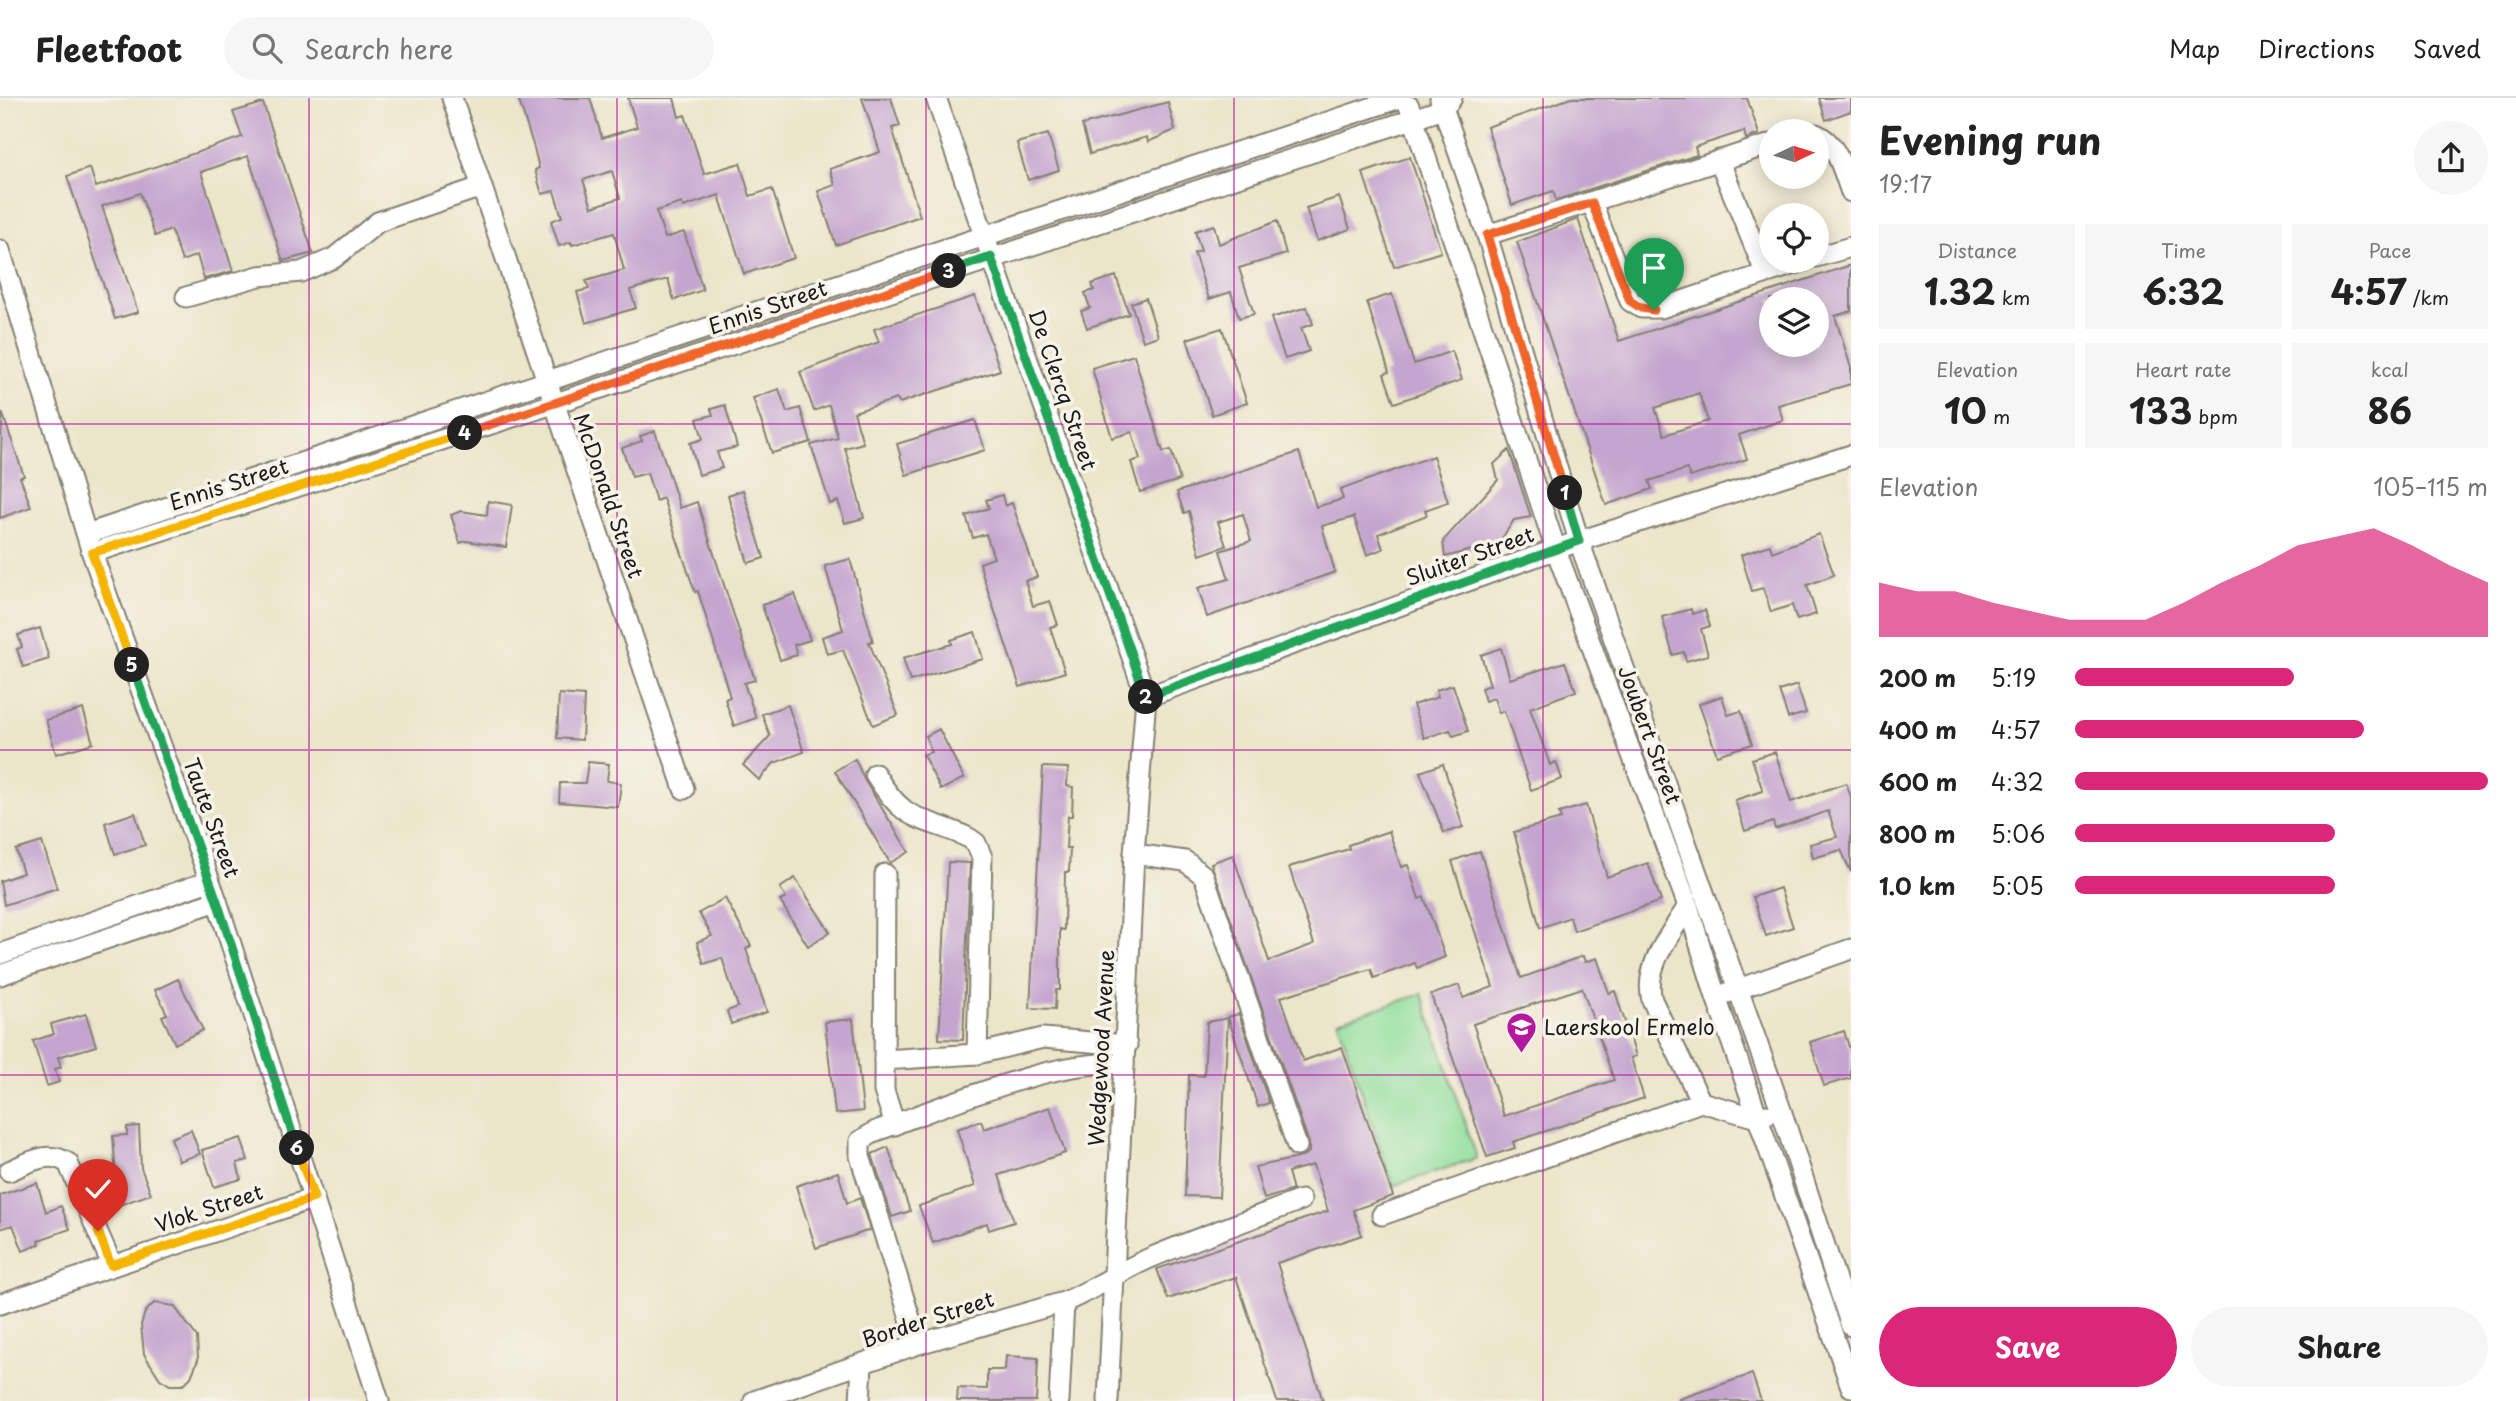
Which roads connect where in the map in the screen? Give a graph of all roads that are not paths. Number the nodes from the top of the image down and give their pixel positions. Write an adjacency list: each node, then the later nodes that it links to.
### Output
1 (452, 98): 10 (street, McDonald Street)
2 (936, 98): 14 (street, De Clercq Street)
3 (1400, 98): 14 (street, Ennis Street)
4 (1406, 98): 6 (street, Joubert Street)
5 (1445, 102): 6 (street, Ennis Street); 13 (street, Joubert Street)
6 (1413, 117): 18 (street, Ennis Street); 28 (street, Joubert Street)
7 (1829, 141): 11 (street)
8 (1759, 148): 9 (street)
9 (1719, 160): 12 (street); 19 (street)
10 (481, 187): 22 (street); 23 (street, McDonald Street)
11 (1851, 192)
12 (1592, 203): 13 (street); 20 (street)
13 (1487, 235): 26 (street, Joubert Street)
14 (983, 236): 18 (street, De Clercq Street); 23 (street, Ennis Street)
15 (1851, 247): 17 (street)
16 (0, 250): 21 (street, Taute Street)
17 (1829, 253)
18 (991, 257): 24 (street, Ennis Street); 29 (street, De Clercq Street)
19 (1759, 257)
20 (1762, 273)
21 (4, 275): 27 (street, Taute Street)
22 (186, 297)
23 (547, 383): 24 (street, McDonald Street); 27 (street, Ennis Street)
24 (553, 404): 27 (street, Ennis Street); 31 (street, McDonald Street)
25 (1851, 455): 26 (street, Sluiter Street)
26 (1579, 541): 28 (street, Sluiter Street); 40 (street, Joubert Street)
27 (90, 543): 34 (street, Taute Street)
28 (1556, 550): 29 (street, Sluiter Street); 36 (street, Joubert Street)
29 (1146, 697): 32 (street, Wedgewood Avenue)
30 (875, 774): 43 (street)
31 (684, 789)
32 (1134, 854): 42 (street, Wedgewood Avenue); 50 (street)
33 (885, 874): 44 (street)
34 (209, 881): 35 (street, Taute Street); 38 (street)
35 (217, 901): 39 (street); 52 (street, Taute Street)
36 (1688, 906): 41 (street, Joubert Street); 46 (street)
37 (1851, 949): 40 (street)
38 (0, 954)
39 (0, 975)
40 (1737, 988): 41 (street); 47 (street, Joubert Street)
41 (1716, 997): 48 (street, Joubert Street)
42 (1127, 1045): 43 (street); 45 (street, Wedgewood Avenue)
43 (977, 1054): 44 (street)
44 (884, 1060): 49 (street)
45 (1124, 1065): 49 (street); 56 (street, Wedgewood Avenue)
46 (1701, 1102): 48 (street); 54 (street)
47 (1782, 1110): 48 (street); 59 (street, Joubert Street)
48 (1757, 1118): 62 (street, Joubert Street)
49 (895, 1125): 60 (street)
50 (1297, 1146)
51 (9, 1171): 55 (street)
52 (314, 1198): 55 (street, Vlok Street); 63 (street, Taute Street)
53 (1301, 1200): 56 (street, Border Street)
54 (1382, 1215)
55 (111, 1265): 58 (street, Vlok Street)
56 (1112, 1275): 57 (street, Border Street); 67 (street, Wedgewood Avenue)
57 (1064, 1302): 60 (street, Border Street); 66 (street)
58 (0, 1304)
59 (1851, 1326)
60 (918, 1344): 61 (street, Border Street)
61 (862, 1365): 64 (street, Border Street); 65 (street)
62 (1851, 1387)
63 (379, 1401)
64 (754, 1401)
65 (860, 1401)
66 (1059, 1401)
67 (1108, 1401)

